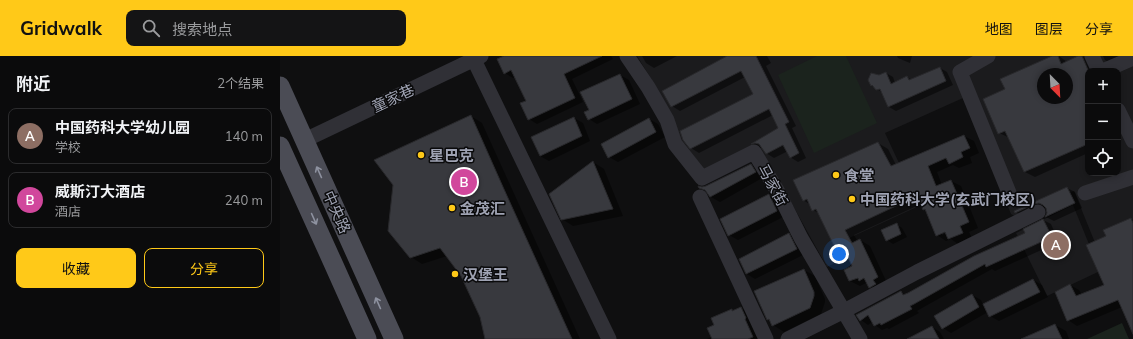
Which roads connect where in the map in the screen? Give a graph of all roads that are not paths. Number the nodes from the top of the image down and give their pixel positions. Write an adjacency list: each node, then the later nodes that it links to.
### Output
1 (627, 56): 18 (street, 马家街)
2 (988, 56): 15 (street)
3 (1092, 56): 6 (street)
4 (478, 58): 10 (street, 童家巷); 21 (street)
5 (1133, 58): 7 (street)
6 (1098, 68)
7 (1110, 68)
8 (280, 86): 10 (main road, 中央路)
9 (1121, 116): 11 (street)
10 (304, 140): 20 (main road, 中央路, one-way to 10)
11 (1133, 141)
12 (280, 146): 19 (main road, 中央路, one-way to 19)
13 (1133, 177): 14 (street)
14 (1085, 193)
15 (1010, 195)
16 (700, 197): 22 (street)
17 (1038, 212): 18 (street)
18 (844, 311): 23 (street); 24 (street)
19 (367, 339)
20 (394, 339)
21 (609, 339)
22 (766, 339)
23 (788, 339)
24 (860, 339)

